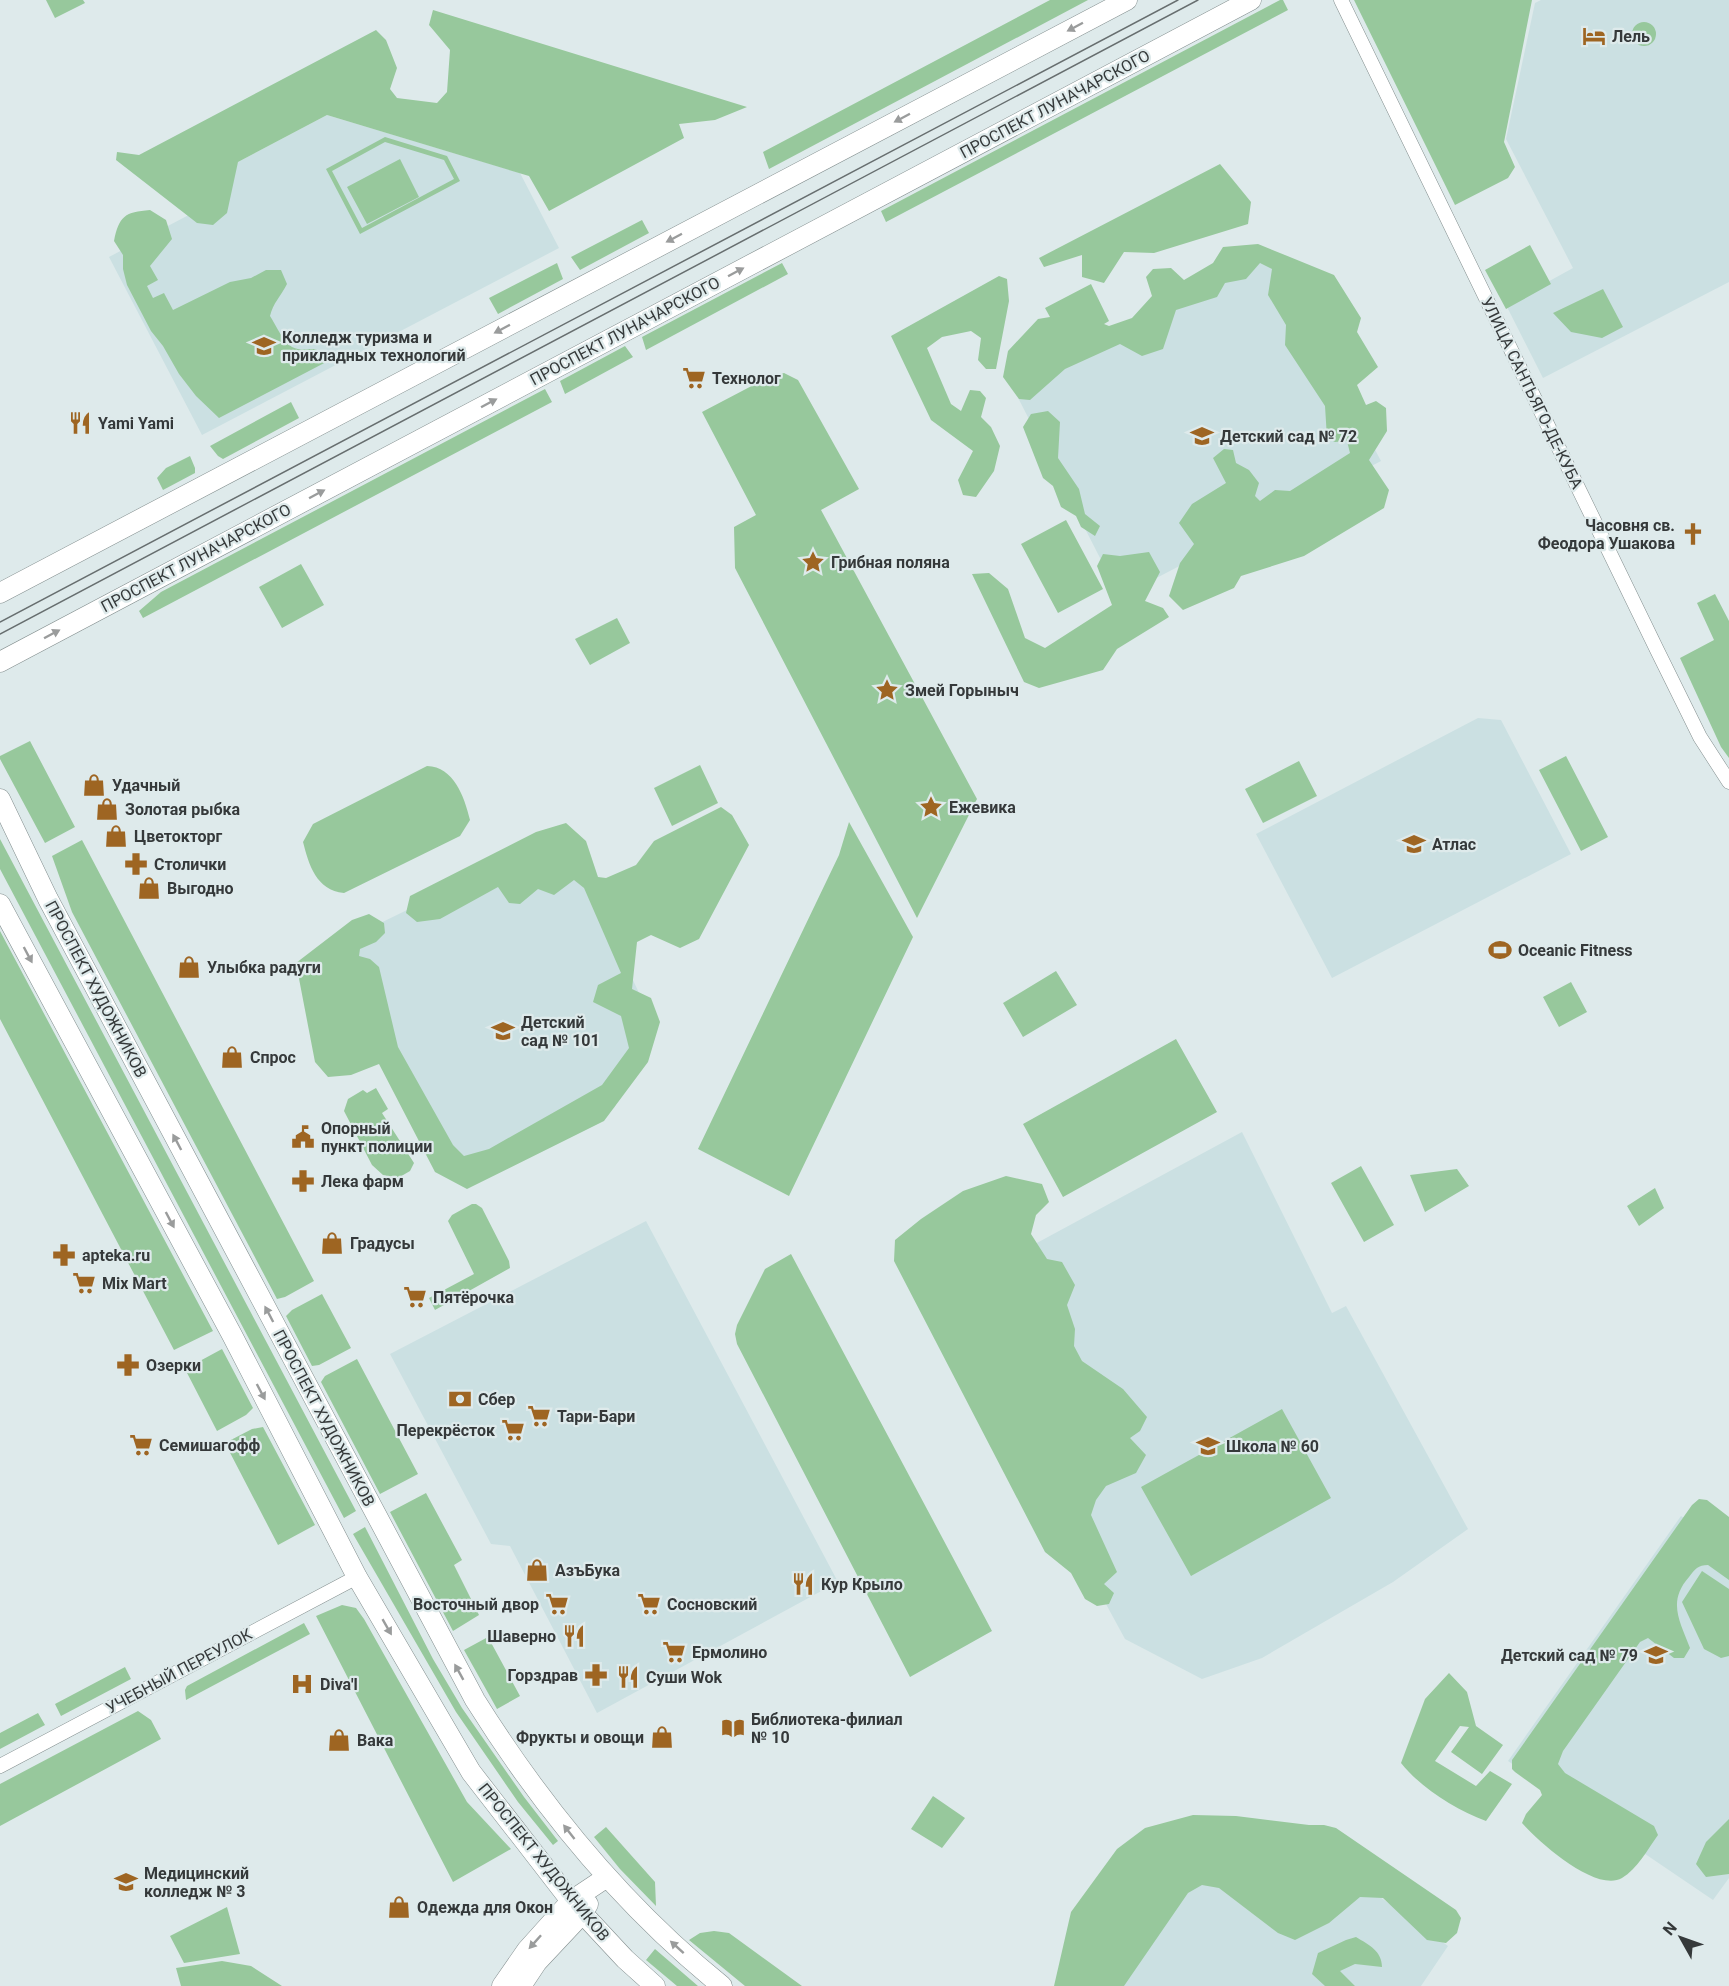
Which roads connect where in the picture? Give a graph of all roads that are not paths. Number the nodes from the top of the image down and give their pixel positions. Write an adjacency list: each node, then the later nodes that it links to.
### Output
1 (1127, 0): 4 (street, one-way to 4)
2 (1251, 0): 5 (street, ПРОСПЕКТ ЛУНАЧАРСКОГО, one-way to 2)
3 (1341, 0): 6 (street, УЛИЦА САНТЬЯГО-ДЕ-КУБА)
4 (0, 593)
5 (0, 662)
6 (1729, 782)
7 (0, 799): 11 (street, ПРОСПЕКТ ХУДОЖНИКОВ, one-way to 7)
8 (0, 904): 9 (street, ПРОСПЕКТ ХУДОЖНИКОВ, one-way to 9)
9 (357, 1577): 10 (street, УЧЕБНЫЙ ПЕРЕУЛОК); 12 (street, ПРОСПЕКТ ХУДОЖНИКОВ, one-way to 12)
10 (0, 1766)
11 (607, 1877): 12 (street); 16 (street, ПРОСПЕКТ ХУДОЖНИКОВ, one-way to 11)
12 (577, 1908): 13 (street, one-way to 13); 14 (street); 15 (street, ПРОСПЕКТ ХУДОЖНИКОВ)
13 (502, 1986)
14 (520, 1986)
15 (655, 1986)
16 (722, 1986)

